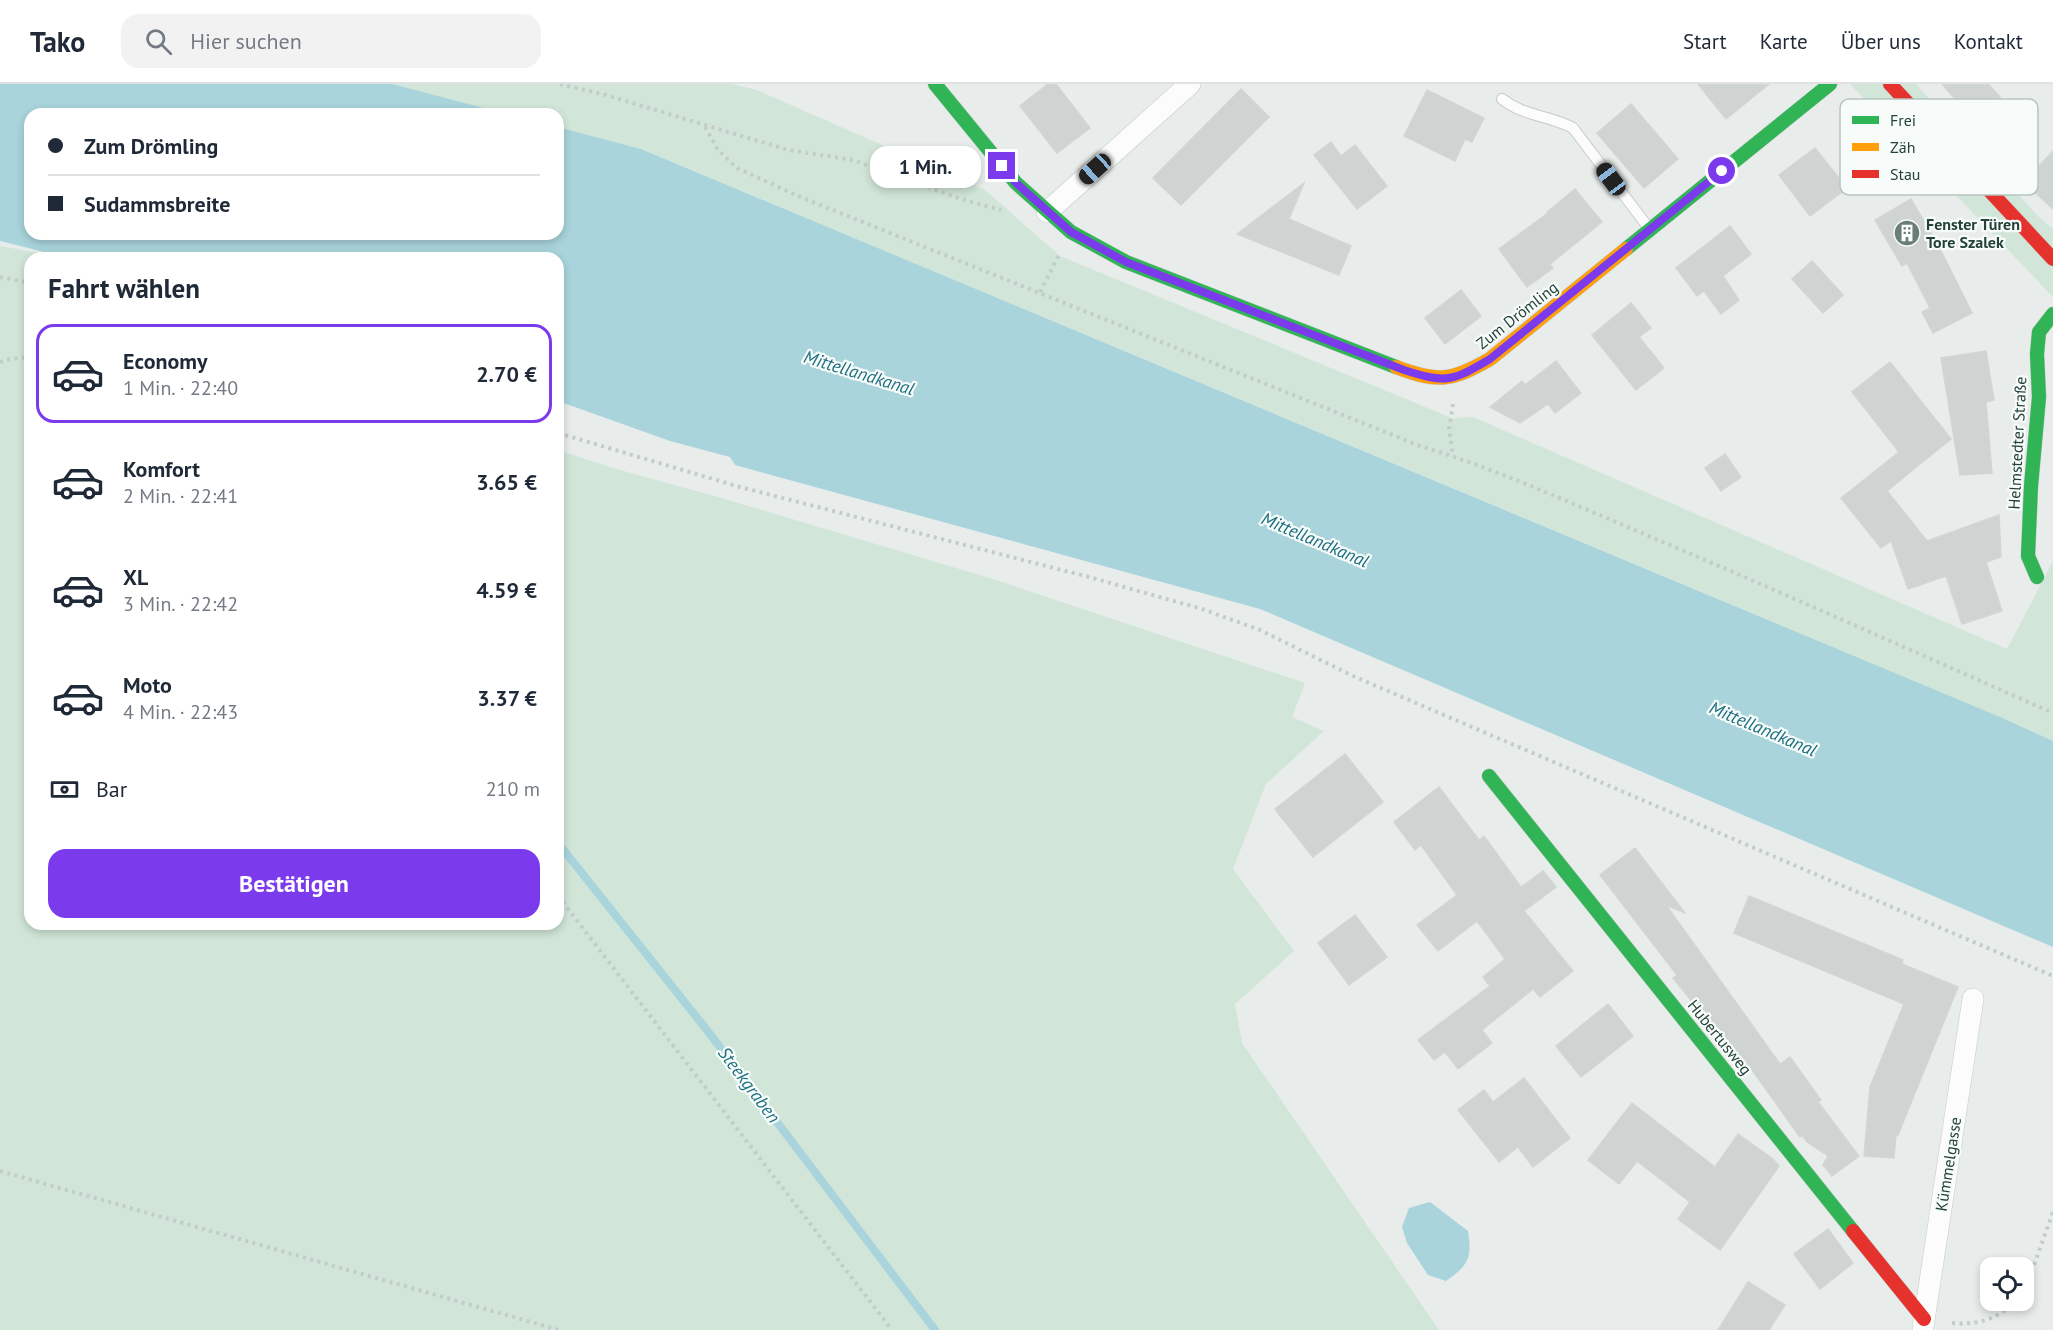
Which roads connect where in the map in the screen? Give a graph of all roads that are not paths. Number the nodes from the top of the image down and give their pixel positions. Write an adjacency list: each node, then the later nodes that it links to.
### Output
1 (936, 84): 8 (street)
2 (1190, 84): 8 (street)
3 (1830, 84): 9 (street, Zum Drömling)
4 (1890, 84): 6 (street)
5 (1502, 99): 9 (lane)
6 (1904, 99)
7 (1996, 195): 10 (street)
8 (1047, 212): 9 (street, Zum Drömling)
9 (1650, 230)
10 (2051, 252)
11 (2053, 314): 12 (street, Helmstedter Straße)
12 (2037, 577)
13 (1489, 777): 15 (street, Hubertusweg)
14 (1973, 999): 15 (street, Kümmelgasse)
15 (1924, 1324)

